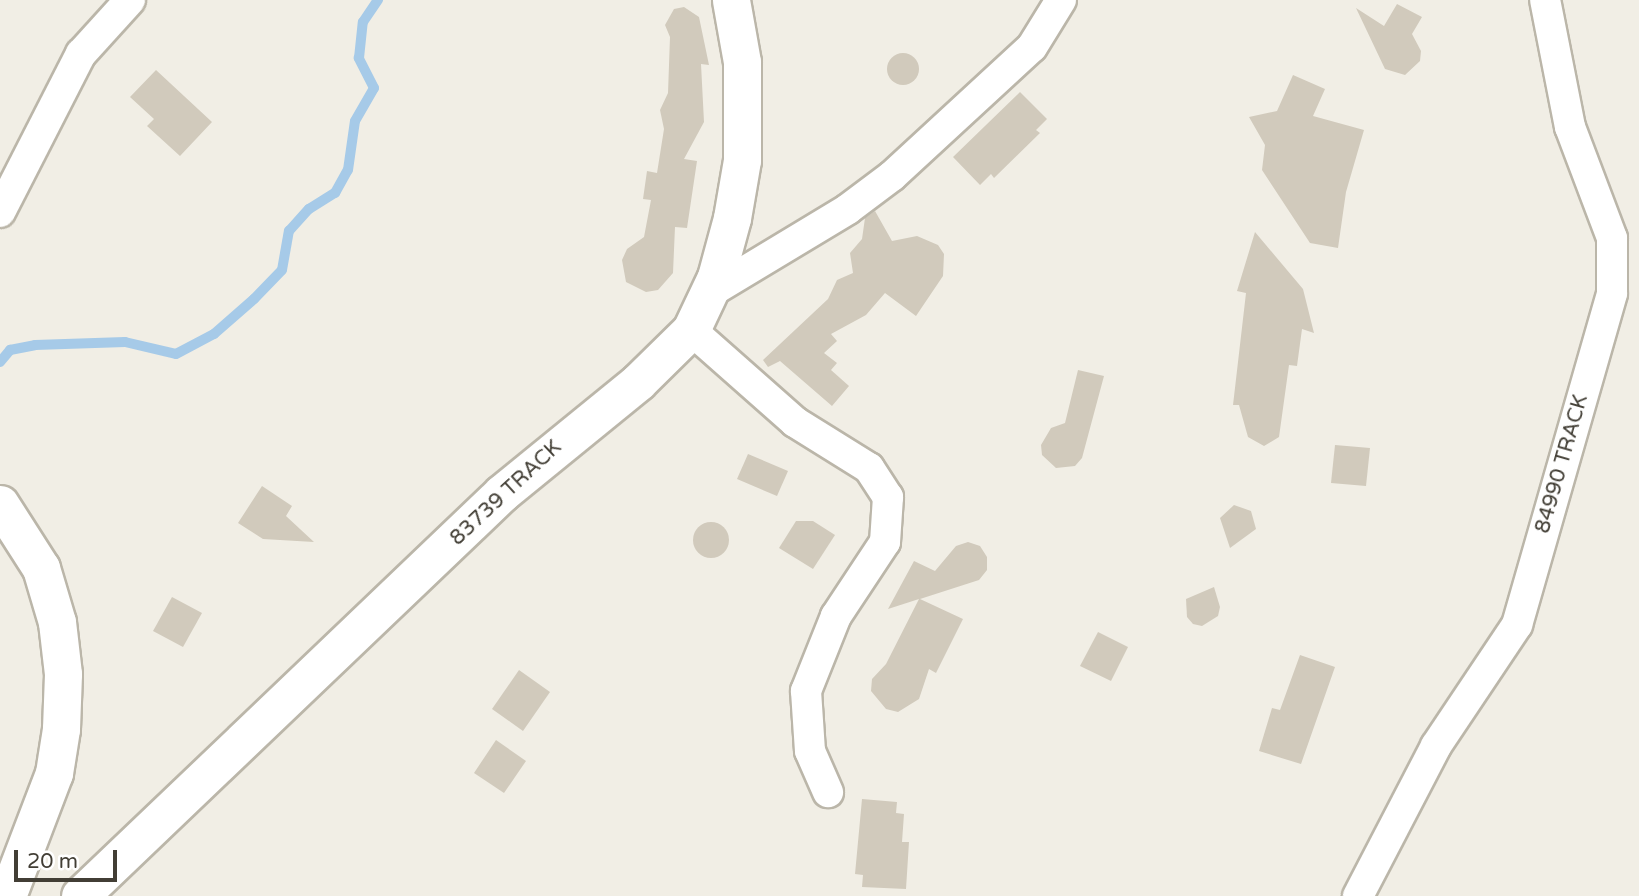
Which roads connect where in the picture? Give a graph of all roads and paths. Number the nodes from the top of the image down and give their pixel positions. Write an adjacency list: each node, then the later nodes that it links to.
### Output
1 (130, 0): 5 (street)
2 (731, 0): 6 (street, 83739 TRACK)
3 (1061, 0): 6 (street)
4 (1545, 0): 12 (street, 84990 TRACK)
5 (0, 212)
6 (709, 293): 7 (street, 83739 TRACK)
7 (691, 330): 9 (street); 11 (street, 83739 TRACK)
8 (0, 504): 10 (street)
9 (828, 792)
10 (7, 896)
11 (80, 896)
12 (1358, 896)

